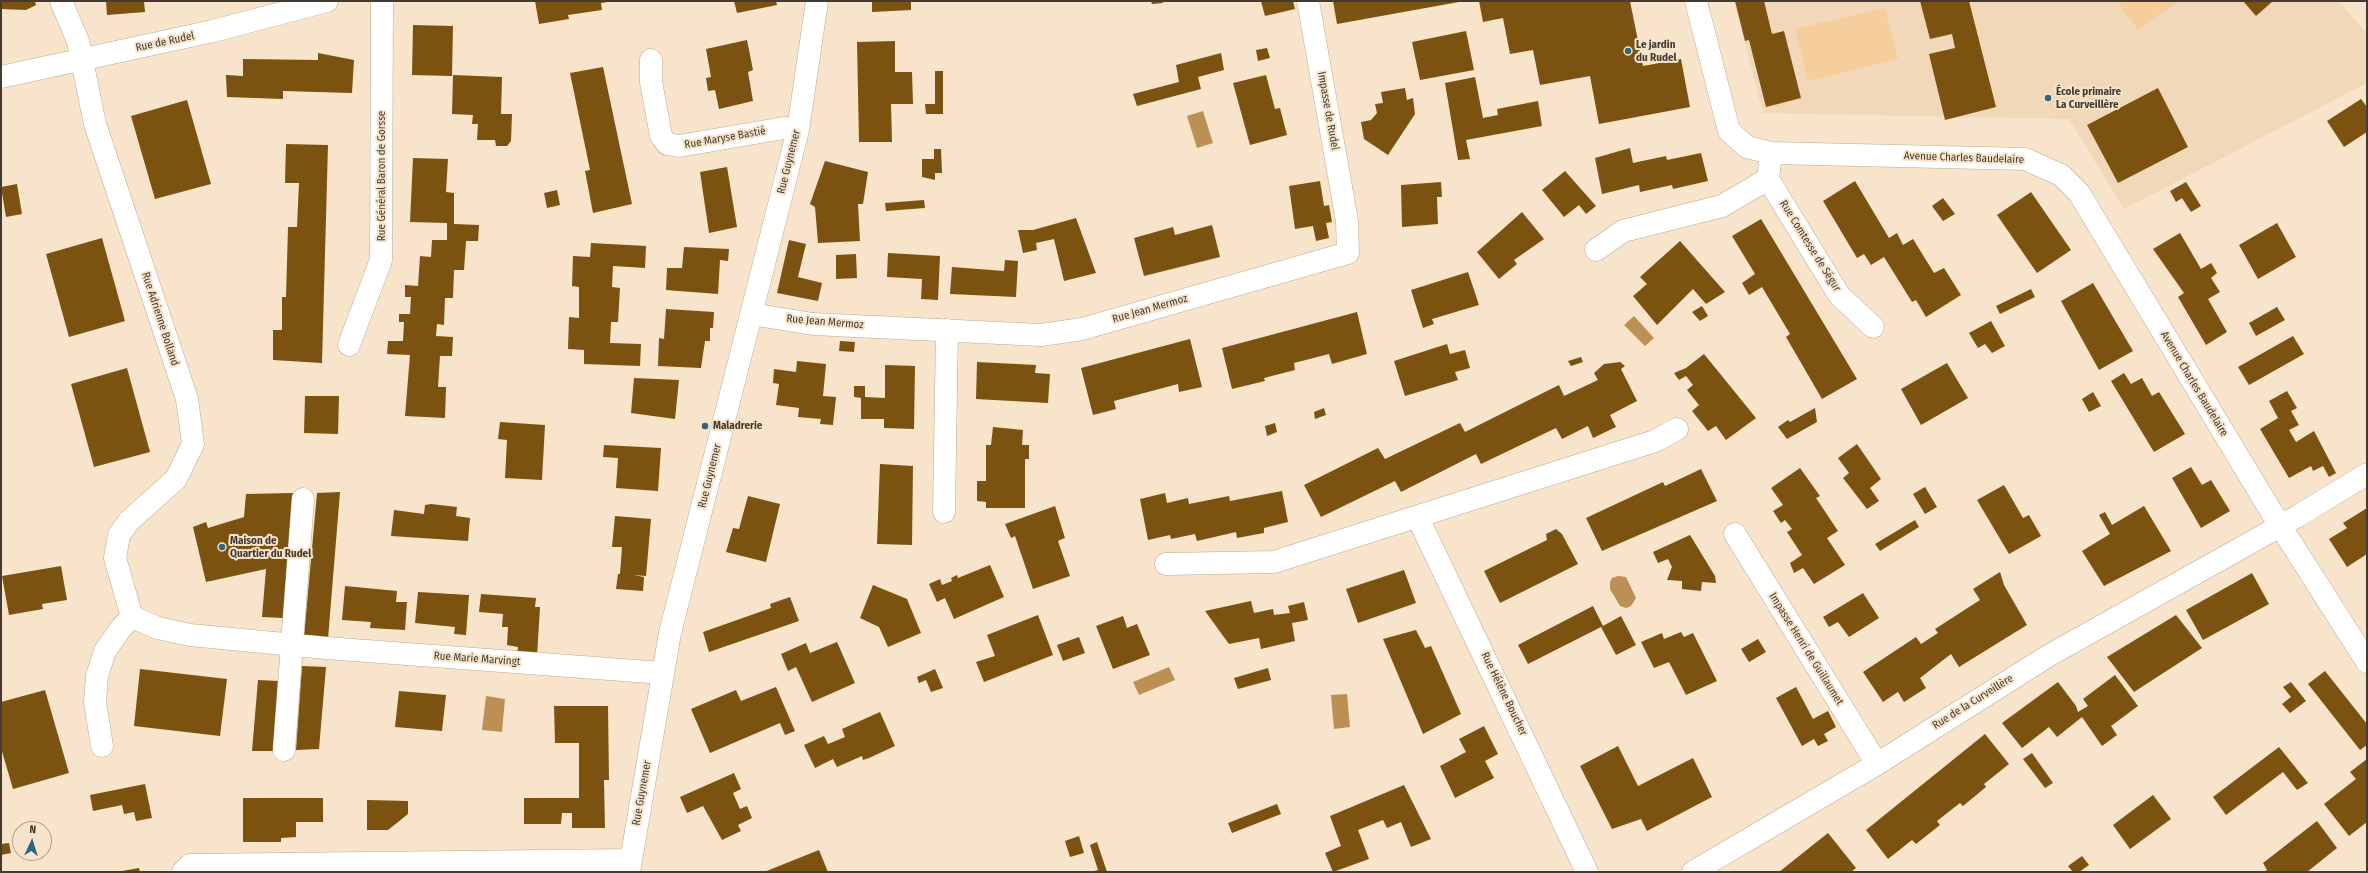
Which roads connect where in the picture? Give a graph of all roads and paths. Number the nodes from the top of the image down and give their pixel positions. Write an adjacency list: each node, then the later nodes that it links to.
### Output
1 (62, 1): 8 (street, Rue Adrienne Bolland)
2 (327, 1): 7 (street, Rue de Rudel)
3 (382, 1): 19 (street, Rue Général Baron de Gorsse)
4 (817, 1): 11 (street, Rue Guynemer)
5 (1308, 1): 15 (street, Impasse de Rudel)
6 (1696, 1): 12 (street, Avenue Charles Baudelaire)
7 (287, 6): 8 (street, Rue de Rudel)
8 (82, 59): 10 (street, Rue de Rudel); 28 (street, Rue Adrienne Bolland)
9 (651, 60): 11 (street, Rue Maryse Bastié)
10 (1, 77)
11 (798, 130): 16 (street, Rue Guynemer)
12 (1771, 153): 13 (street); 25 (street, Avenue Charles Baudelaire)
13 (1768, 179): 14 (street); 17 (street, Rue Comtesse de Ségur)
14 (1596, 250)
15 (1348, 253): 18 (street, Rue Jean Mermoz)
16 (751, 314): 18 (street, Rue Jean Mermoz); 31 (street, Rue Guynemer)
17 (1873, 327)
18 (947, 330): 23 (street)
19 (349, 345)
20 (1677, 428): 24 (street)
21 (2367, 474): 25 (street)
22 (303, 499): 29 (street)
23 (944, 512)
24 (1418, 518): 27 (street); 37 (street, Rue Hélène Boucher)
25 (2283, 518): 30 (street, Avenue Charles Baudelaire); 34 (street, Rue de la Curveillère)
26 (1735, 534): 34 (street, Impasse Henri de Guillaumet)
27 (1166, 564)
28 (132, 617): 29 (street, Rue Marie Marvingt); 32 (street)
29 (292, 644): 31 (street, Rue Marie Marvingt); 33 (street)
30 (2367, 662)
31 (663, 673): 35 (street, Rue Guynemer)
32 (102, 746)
33 (284, 750)
34 (1877, 764): 38 (street, Rue de la Curveillère)
35 (630, 866): 36 (street, Rue Guynemer)
36 (183, 872)
37 (1587, 872)
38 (1693, 872)

